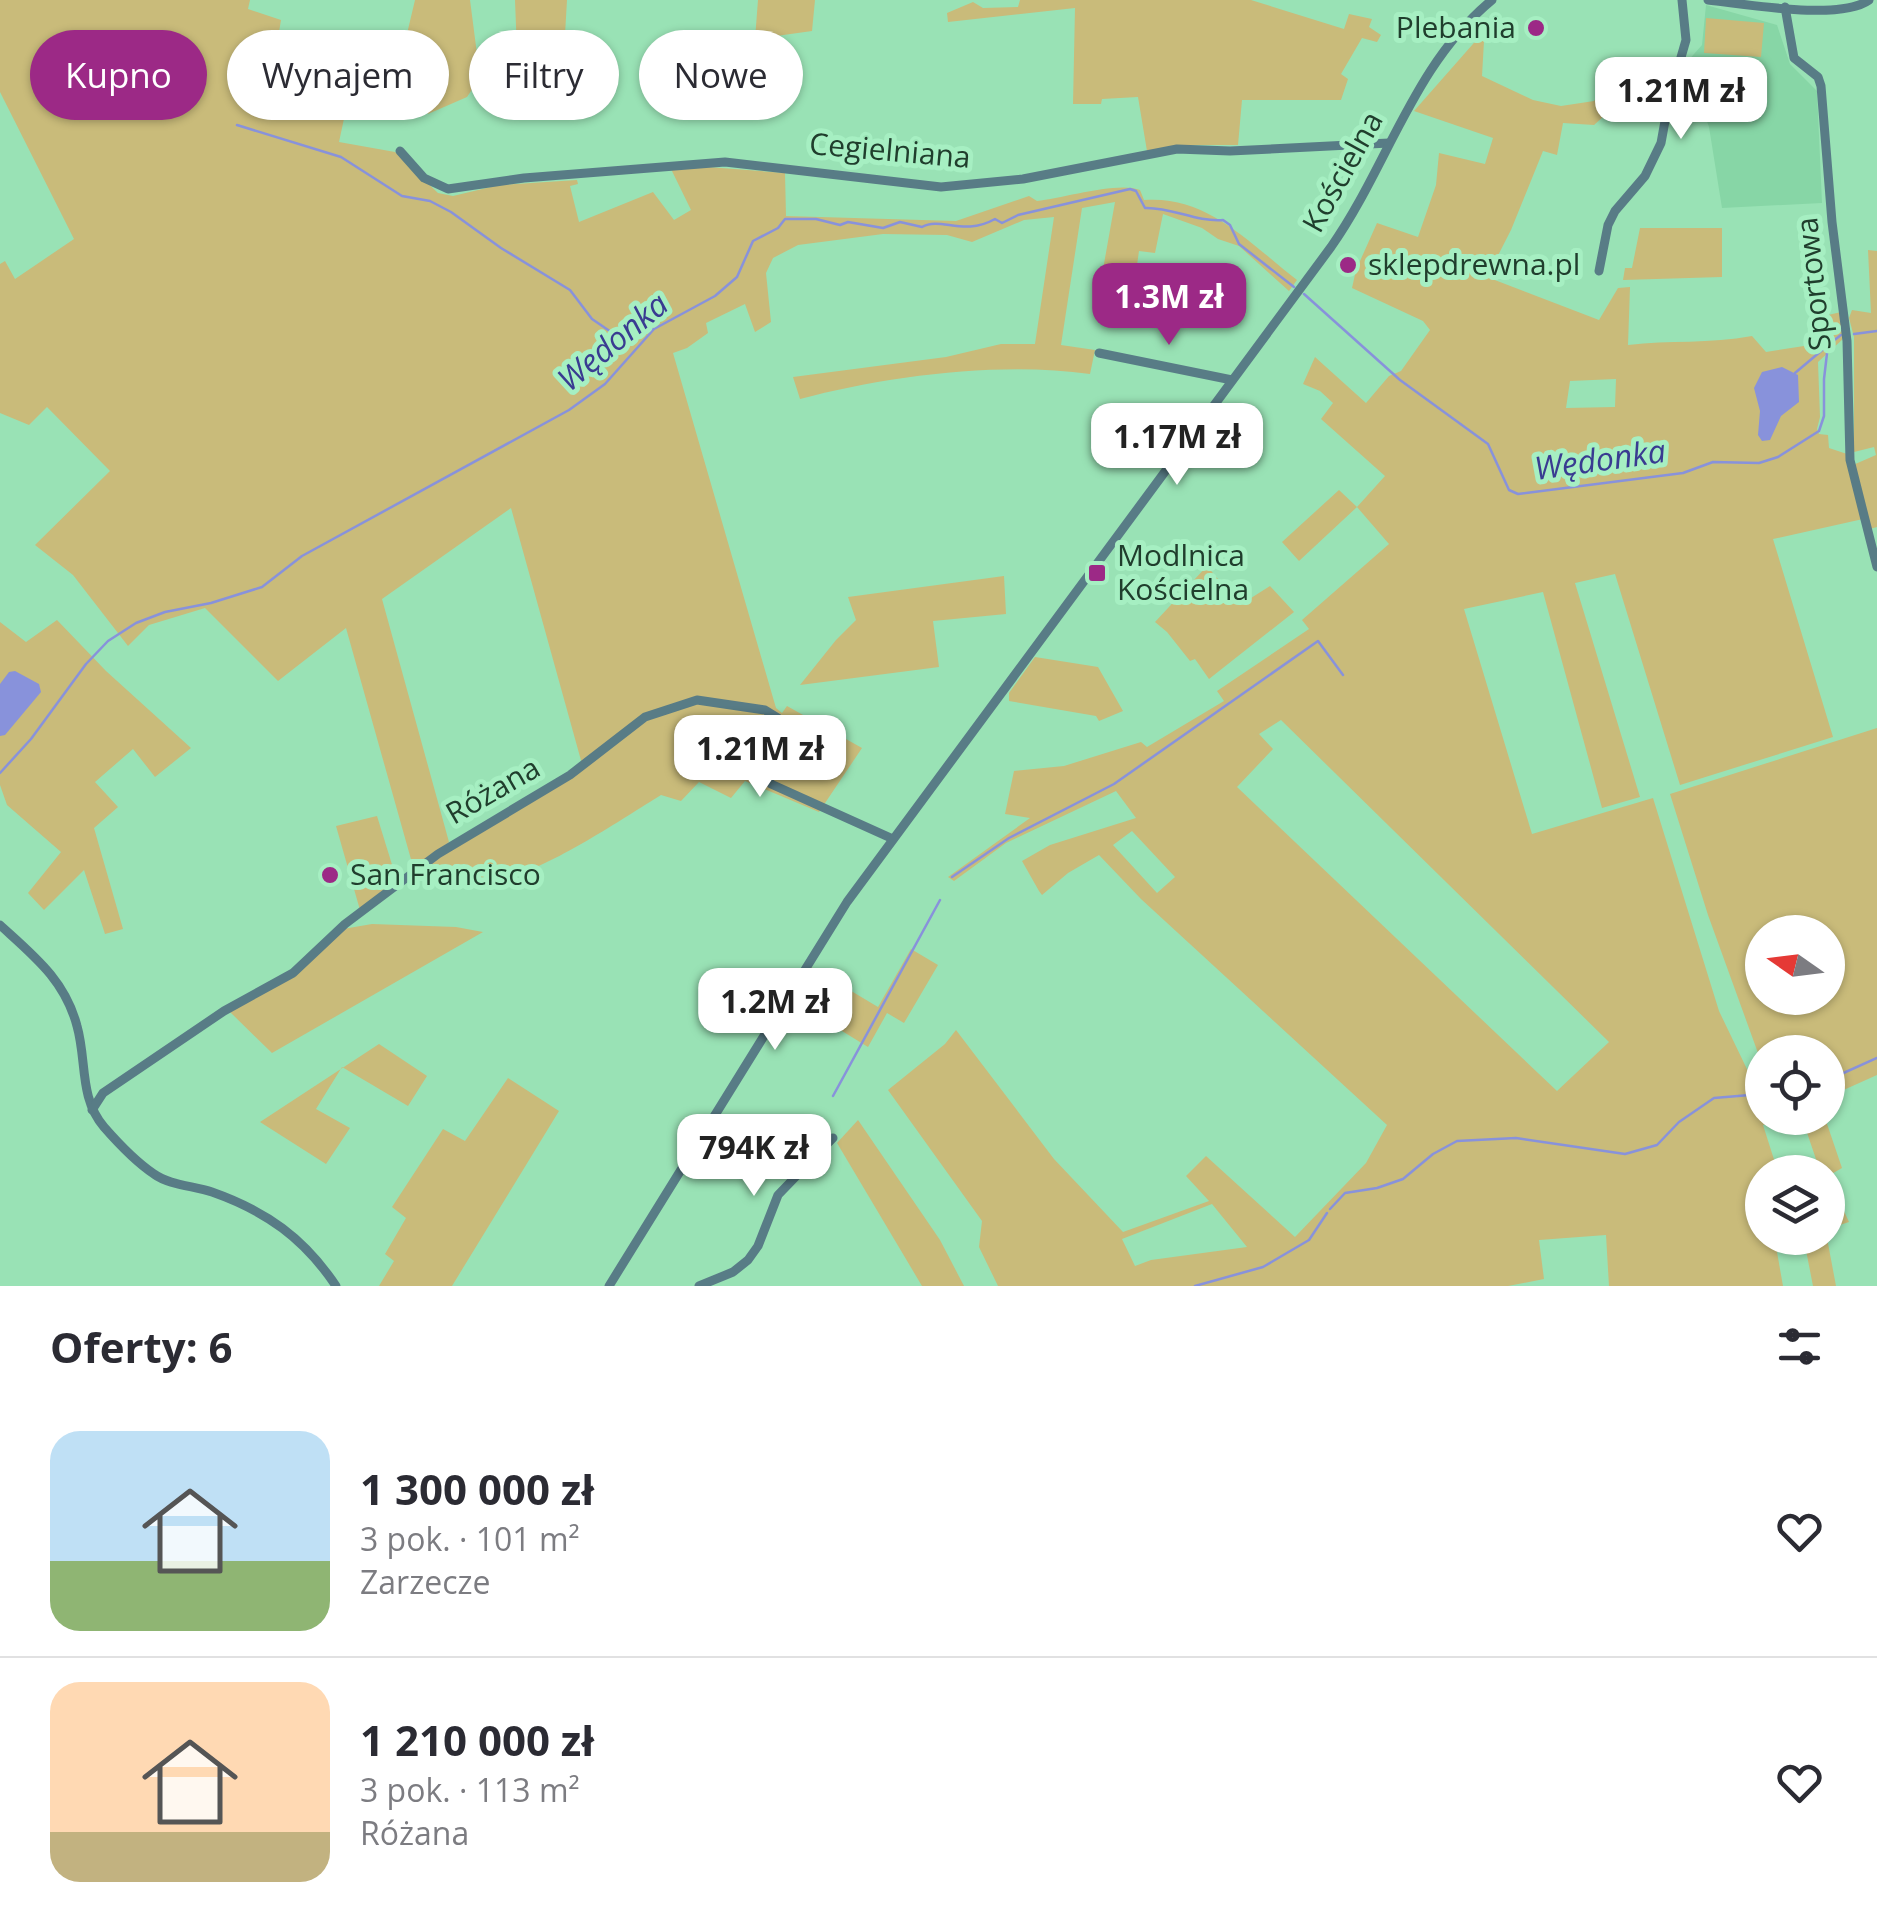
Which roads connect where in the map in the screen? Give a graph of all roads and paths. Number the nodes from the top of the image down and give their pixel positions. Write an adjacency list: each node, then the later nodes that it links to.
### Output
1 (1492, 0): 6 (street, Kościelna)
2 (1682, 0): 8 (street)
3 (1708, 0): 5 (street)
4 (1864, 3): 5 (street)
5 (1784, 6): 11 (street, Sportowa)
6 (1390, 142): 7 (street, Cegielniana); 10 (street, Kościelna)
7 (400, 151)
8 (1600, 271)
9 (1098, 353): 10 (street)
10 (1232, 380): 12 (street, Kościelna)
11 (1877, 567)
12 (894, 839): 14 (street, Różana); 17 (street, Kościelna)
13 (0, 926): 14 (street)
14 (92, 1110): 16 (street)
15 (833, 1138): 18 (street)
16 (336, 1286)
17 (610, 1286)
18 (699, 1286)

